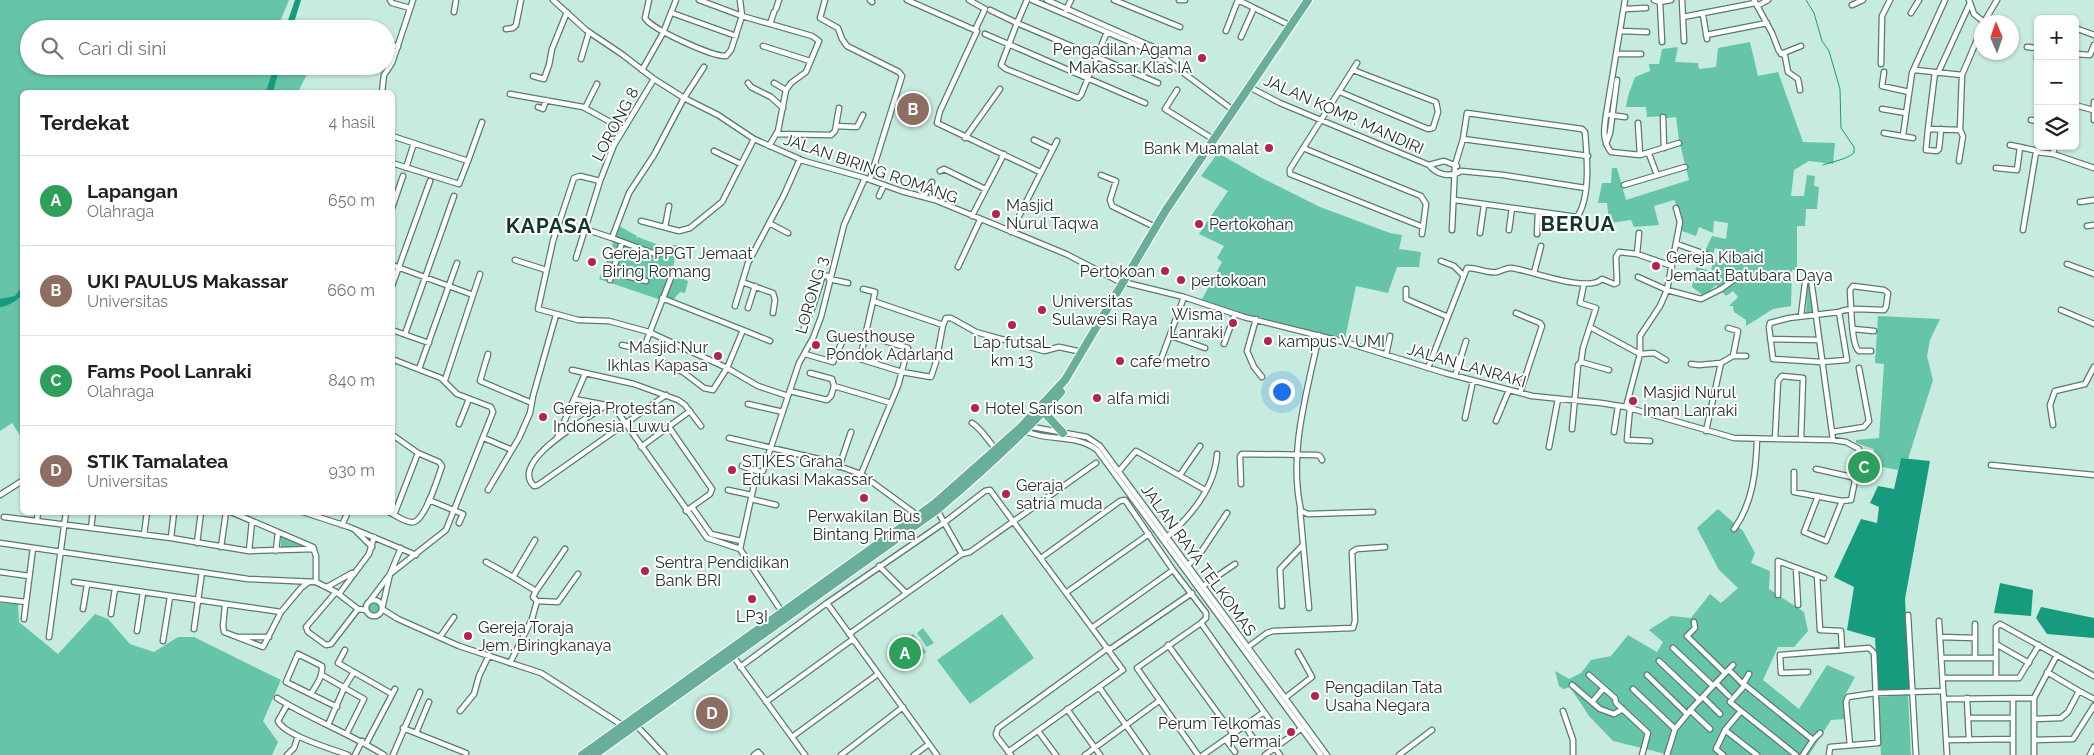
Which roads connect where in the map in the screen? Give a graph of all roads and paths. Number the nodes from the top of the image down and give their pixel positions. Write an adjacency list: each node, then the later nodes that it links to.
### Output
1 (390, 0): 37 (street)
2 (413, 0): 37 (street)
3 (456, 0): 43 (street)
4 (521, 0): 59 (street)
5 (553, 0): 44 (street, JALAN BIRING ROMANG)
6 (649, 0): 67 (street)
7 (676, 0): 45 (street)
8 (699, 0): 51 (street)
9 (740, 0): 51 (street)
10 (779, 0): 55 (street)
11 (825, 0): 194 (street, LORONG 3)
12 (907, 0): 61 (street)
13 (969, 0): 61 (street)
14 (1027, 0): 53 (street)
15 (1032, 0): 47 (street)
16 (1047, 0): 38 (street)
17 (1071, 0): 38 (street)
18 (1114, 0): 58 (street)
19 (1179, 0): 20 (street)
20 (1185, 0)
21 (1238, 0): 39 (street); 62 (street)
22 (1308, 0): 57 (highway)
23 (1626, 0): 41 (street)
24 (1654, 0): 34 (street)
25 (1671, 0): 34 (street)
26 (1682, 0): 52 (street)
27 (1768, 0): 35 (street)
28 (1863, 0): 36 (street)
29 (1890, 0): 93 (street)
30 (1919, 0): 46 (street)
31 (1945, 0): 97 (street)
32 (1997, 0): 50 (street)
33 (1969, 1): 49 (street); 99 (street)
34 (1660, 2): 72 (street)
35 (1755, 3): 48 (street); 54 (street)
36 (1852, 5)
37 (410, 8): 79 (street)
38 (1067, 8): 47 (street); 56 (street)
39 (1254, 8): 57 (street); 71 (street)
40 (1646, 8): 41 (street)
41 (1624, 9): 63 (street)
42 (990, 10): 53 (street)
43 (454, 12)
44 (567, 12): 64 (street, JALAN BIRING ROMANG); 102 (street)
45 (672, 13): 67 (street); 70 (street)
46 (1910, 13)
47 (1064, 14): 56 (street)
48 (1703, 15): 52 (street); 54 (street)
49 (1975, 15)
50 (1988, 15)
51 (742, 16): 55 (street); 70 (street)
52 (1683, 17): 73 (street)
53 (1017, 23): 74 (street); 89 (street)
54 (1766, 23): 86 (street)
55 (770, 24): 91 (street)
56 (1094, 24): 65 (street); 83 (street)
57 (1289, 25): 110 (highway)
58 (1180, 27)
59 (506, 29)
60 (2079, 29): 69 (street)
61 (975, 30): 153 (street)
62 (1226, 31)
63 (1621, 31): 66 (street); 84 (street)
64 (589, 32): 90 (street); 95 (street, JALAN BIRING ROMANG)
65 (1107, 32): 83 (street); 89 (street)
66 (1647, 32)
67 (663, 33): 70 (street); 95 (street)
68 (985, 34): 74 (street)
69 (2094, 35)
70 (736, 36)
71 (1241, 37)
72 (1662, 42)
73 (1684, 42)
74 (1008, 45): 105 (street); 105 (street)
75 (2094, 45): 87 (street)
76 (395, 46): 79 (street)
77 (763, 46): 91 (street)
78 (1801, 46): 86 (street)
79 (398, 47): 88 (street)
80 (1974, 47): 101 (street)
81 (2027, 47): 82 (street)
82 (2034, 48)
83 (1160, 53): 129 (street)
84 (1617, 54): 85 (street); 103 (street)
85 (1641, 54)
86 (1781, 54): 115 (street)
87 (2079, 54)
88 (395, 56)
89 (1096, 57): 105 (street); 108 (street)
90 (581, 59)
91 (811, 59): 113 (street)
92 (1357, 63): 96 (street)
93 (1881, 64)
94 (704, 67): 119 (street)
95 (642, 70): 104 (street, JALAN BIRING ROMANG)
96 (1353, 70): 116 (street); 116 (street)
97 (1915, 70): 99 (street); 117 (street)
98 (1884, 72): 117 (street)
99 (1937, 72): 101 (street); 145 (street)
100 (384, 75): 112 (street)
101 (1962, 75): 147 (street)
102 (533, 76)
103 (1612, 76): 133 (street); 134 (street)
104 (654, 79): 119 (street, JALAN BIRING ROMANG); 144 (street, LORONG 8)
105 (1088, 79): 122 (street)
106 (748, 83): 126 (street)
107 (774, 83): 113 (street)
108 (1158, 83)
109 (596, 84): 125 (street)
110 (1249, 86): 129 (highway); 137 (street, JALAN KOMP. MANDIRI)
111 (1000, 89): 153 (street)
112 (382, 90)
113 (786, 90): 126 (street)
114 (1177, 90): 152 (street)
115 (1800, 90)
116 (1340, 92): 137 (street)
117 (1908, 92): 131 (street)
118 (510, 94): 120 (street)
119 (684, 98): 155 (street, JALAN BIRING ROMANG); 233 (street)
120 (546, 100): 124 (street); 125 (street)
121 (2094, 102): 130 (street)
122 (1144, 103)
123 (2079, 106): 130 (street)
124 (538, 107)
125 (585, 108): 144 (street)
126 (783, 108): 149 (street)
127 (839, 108): 143 (street)
128 (1882, 109): 131 (street)
129 (1233, 110): 152 (highway)
130 (2093, 110): 139 (street)
131 (1906, 112): 150 (street)
132 (863, 115): 143 (street)
133 (1606, 115): 134 (street); 161 (street)
134 (1612, 116): 136 (street); 161 (street)
135 (1663, 116): 166 (street)
136 (1626, 117)
137 (1320, 120): 165 (street); 181 (street, JALAN KOMP. MANDIRI)
138 (2031, 120): 140 (street)
139 (2094, 120)
140 (2034, 121)
141 (482, 122): 177 (street)
142 (1638, 123): 174 (street)
143 (836, 126): 149 (street)
144 (623, 129): 196 (street, LORONG 8)
145 (1928, 129): 146 (street); 146 (street)
146 (1941, 129): 147 (street)
147 (1960, 130): 178 (street)
148 (1884, 133): 150 (street)
149 (776, 134): 163 (street)
150 (1903, 136): 154 (street)
151 (395, 137): 159 (street)
152 (1215, 137): 221 (highway); 265 (highway)
153 (965, 138): 171 (street)
154 (1913, 138)
155 (754, 139): 163 (street, JALAN BIRING ROMANG); 180 (street)
156 (1463, 139): 175 (street); 175 (street); 182 (street)
157 (1034, 140): 167 (street)
158 (1057, 141): 167 (street)
159 (414, 143): 177 (street); 184 (street)
160 (1679, 143): 166 (street)
161 (1606, 144): 174 (street)
162 (2010, 145): 164 (street)
163 (769, 146): 176 (street, JALAN BIRING ROMANG)
164 (2020, 147): 170 (street); 185 (street)
165 (1303, 148): 222 (street); 222 (street)
166 (1664, 148): 172 (street)
167 (1053, 149): 189 (street)
168 (2054, 150): 173 (street)
169 (714, 151): 180 (street)
170 (2038, 151): 173 (street); 226 (street)
171 (1004, 154): 189 (street); 201 (street)
172 (1649, 154): 174 (street); 192 (street)
173 (2053, 154): 186 (street)
174 (1640, 155)
175 (1588, 156): 200 (street)
176 (800, 160): 194 (street, JALAN BIRING ROMANG); 217 (street)
177 (468, 161): 184 (street)
178 (1959, 161)
179 (395, 164): 184 (street)
180 (741, 164): 220 (street)
181 (1429, 165): 182 (street, JALAN KOMP. MANDIRI); 190 (street, JALAN KOMP. MANDIRI)
182 (1456, 165): 188 (street); 190 (street)
183 (1685, 167): 192 (street)
184 (406, 168)
185 (1996, 168)
186 (2094, 168)
187 (940, 171): 201 (street)
188 (1461, 171): 190 (street); 200 (street)
189 (1040, 172): 227 (street)
190 (1455, 174): 206 (street)
191 (1102, 175): 221 (street)
192 (1657, 175): 199 (street)
193 (404, 176): 205 (street)
194 (868, 178): 198 (street, JALAN BIRING ROMANG); 260 (street, LORONG 3)
195 (430, 181): 249 (street)
196 (600, 181): 223 (street, LORONG 8); 248 (street)
197 (932, 182): 204 (street)
198 (884, 185): 203 (street); 204 (street, JALAN BIRING ROMANG)
199 (1624, 185)
200 (1585, 188): 213 (street)
201 (985, 189): 214 (street)
202 (454, 196): 256 (street)
203 (879, 196)
204 (924, 197): 214 (street, JALAN BIRING ROMANG)
205 (395, 200)
206 (1455, 200): 209 (street); 224 (street)
207 (2094, 200): 208 (street)
208 (2080, 202)
209 (1484, 205): 211 (street); 229 (street)
210 (669, 206): 220 (street)
211 (1512, 208): 213 (street); 225 (street)
212 (1676, 208): 235 (street)
213 (1538, 212): 232 (street)
214 (972, 216): 215 (street, JALAN BIRING ROMANG)
215 (980, 220): 227 (street, JALAN BIRING ROMANG); 246 (street)
216 (641, 221): 220 (street)
217 (769, 223): 228 (street); 263 (street)
218 (2087, 226): 219 (street)
219 (2094, 226)
220 (665, 227)
221 (1155, 227): 265 (highway)
222 (1423, 227): 231 (street)
223 (585, 229): 233 (street); 240 (street, LORONG 8)
224 (1452, 230)
225 (1509, 230)
226 (2023, 230)
227 (1011, 232): 265 (street, JALAN BIRING ROMANG)
228 (788, 233)
229 (1480, 233)
230 (1639, 233): 237 (street)
231 (1422, 234)
232 (1537, 234)
233 (612, 238): 234 (street)
234 (622, 242): 239 (street); 250 (street)
235 (1677, 244): 238 (street); 247 (street)
236 (1541, 246): 251 (street)
237 (1637, 254): 247 (street); 266 (street)
238 (1708, 255)
239 (658, 256)
240 (576, 258)
241 (515, 260): 248 (street)
242 (1440, 261): 255 (street)
243 (457, 263): 268 (street)
244 (2066, 264): 254 (street)
245 (395, 266): 249 (street)
246 (958, 266)
247 (1672, 266): 271 (street)
248 (547, 267): 286 (street)
249 (399, 268): 256 (street); 259 (street)
250 (612, 272): 261 (street); 262 (street)
251 (1534, 273): 255 (street); 266 (street)
252 (480, 274): 272 (street)
253 (672, 274): 274 (street)
254 (2094, 274)
255 (1464, 275): 289 (street)
256 (425, 277): 268 (street); 301 (street)
257 (1638, 277): 271 (street)
258 (1738, 277): 271 (street)
259 (395, 278)
260 (830, 278): 264 (street); 276 (street); 279 (street, LORONG 3)
261 (610, 280)
262 (646, 281)
263 (742, 282): 267 (street); 277 (street)
264 (848, 283)
265 (1124, 283): 273 (street, JALAN LANRAKI); 316 (highway); 363 (highway)
266 (1584, 284): 293 (street)
267 (755, 286): 278 (street); 283 (street)
268 (450, 287): 272 (street); 311 (street)
269 (863, 289): 275 (street)
270 (1406, 289): 289 (street)
271 (1667, 290): 319 (street)
272 (472, 295): 343 (street)
273 (1184, 297): 284 (street, JALAN LANRAKI); 304 (street)
274 (662, 298): 297 (street); 300 (street)
275 (873, 301): 292 (street); 302 (street)
276 (814, 304): 279 (street); 294 (street)
277 (735, 306)
278 (748, 308)
279 (824, 308): 318 (street, LORONG 3)
280 (1851, 309): 280 (street); 282 (street); 296 (street)
281 (2061, 310): 291 (street)
282 (1839, 312): 287 (street); 327 (street)
283 (773, 313)
284 (1235, 314): 290 (street, JALAN LANRAKI); 312 (street)
285 (1516, 314): 348 (street)
286 (556, 315): 300 (street); 354 (street)
287 (1816, 315): 288 (street); 288 (street); 307 (street)
288 (1801, 316): 306 (street)
289 (1448, 317): 333 (street)
290 (1256, 320): 303 (street, JALAN LANRAKI); 342 (street)
291 (2094, 324)
292 (943, 325): 316 (street); 339 (street)
293 (1590, 327): 319 (street); 326 (street)
294 (804, 328)
295 (1728, 328): 321 (street)
296 (1853, 329): 299 (street); 315 (street)
297 (744, 330): 308 (street); 332 (street)
298 (395, 331): 301 (street)
299 (1874, 331)
300 (649, 332): 313 (street); 332 (street)
301 (405, 334): 311 (street)
302 (865, 335): 339 (street); 339 (street)
303 (1319, 335): 320 (street, JALAN LANRAKI); 397 (street)
304 (1171, 336): 314 (street); 325 (street)
305 (1390, 336): 320 (street)
306 (1770, 339): 307 (street); 327 (street)
307 (1819, 340): 327 (street)
308 (770, 341)
309 (842, 342): 318 (street)
310 (1466, 342): 341 (street)
311 (429, 343): 335 (street)
312 (1224, 344)
313 (622, 345)
314 (1205, 348)
315 (1871, 351)
316 (1083, 352): 373 (highway)
317 (488, 354): 354 (street)
318 (805, 354): 347 (street, LORONG 3)
319 (1640, 354): 324 (street); 360 (street)
320 (1386, 355): 333 (street, JALAN LANRAKI)
321 (1733, 356): 322 (street); 328 (street)
322 (1746, 356)
323 (395, 360): 335 (street)
324 (1666, 360)
325 (1160, 362)
326 (1581, 362): 337 (street); 353 (street)
327 (1821, 362): 378 (street)
328 (1721, 363): 330 (street); 375 (street)
329 (665, 364): 332 (street)
330 (1691, 364)
331 (2094, 367): 371 (street)
332 (727, 368): 347 (street)
333 (1428, 368): 341 (street, JALAN LANRAKI)
334 (1859, 368): 378 (street)
335 (419, 369): 343 (street)
336 (572, 370): 340 (street)
337 (1608, 370)
338 (810, 372): 345 (street)
339 (902, 372): 355 (street)
340 (585, 374): 349 (street); 351 (street)
341 (1455, 376): 344 (street, JALAN LANRAKI)
342 (1262, 377)
343 (443, 379): 350 (street)
344 (1473, 381): 346 (street, JALAN LANRAKI); 365 (street)
345 (834, 386): 347 (street); 355 (street)
346 (1509, 390): 348 (street, JALAN LANRAKI); 366 (street)
347 (789, 393): 362 (street, LORONG 3)
348 (1520, 393): 352 (street, JALAN LANRAKI)
349 (666, 396): 361 (street); 364 (street)
350 (469, 399): 368 (street); 381 (street)
351 (574, 399): 357 (street); 384 (street)
352 (1558, 399): 353 (street, JALAN LANRAKI); 392 (street)
353 (1574, 400): 358 (street, JALAN LANRAKI); 374 (street)
354 (532, 402): 394 (street)
355 (891, 403): 406 (street)
356 (748, 404): 362 (street)
357 (606, 405): 359 (street); 384 (street)
358 (1618, 406): 360 (street, JALAN LANRAKI); 377 (street)
359 (614, 407): 364 (street); 369 (street)
360 (1628, 408): 375 (street, JALAN LANRAKI); 388 (street)
361 (690, 411): 370 (street); 372 (street)
362 (783, 412): 391 (street, LORONG 3)
363 (1044, 412): 373 (highway); 379 (highway)
364 (640, 413): 369 (street)
365 (1465, 418)
366 (1496, 421)
367 (972, 423): 393 (street)
368 (459, 424)
369 (625, 424): 384 (street); 390 (street)
370 (701, 426)
371 (2053, 426)
372 (669, 427): 390 (street); 423 (street)
373 (1024, 428): 379 (street, JALAN RAYA TELKOMAS); 393 (highway); 424 (highway); 458 (street, JALAN RAYA TELKOMAS)
374 (1572, 429)
375 (1706, 431): 385 (street, JALAN LANRAKI)
376 (851, 432): 402 (street)
377 (1614, 432)
378 (1832, 432): 387 (street)
379 (1063, 433): 404 (street, JALAN RAYA TELKOMAS)
380 (395, 437): 395 (street)
381 (484, 438): 394 (street); 426 (street)
382 (728, 438): 391 (street)
383 (1801, 438): 386 (street, JALAN LANRAKI); 386 (street); 387 (street, JALAN LANRAKI)
384 (557, 439)
385 (1757, 439): 386 (street, JALAN LANRAKI); 452 (street)
386 (1775, 439)
387 (1832, 440): 409 (street, JALAN LANRAKI)
388 (1650, 441)
389 (1200, 446): 407 (street)
390 (641, 447): 427 (street)
391 (772, 447): 401 (street, LORONG 3); 402 (street)
392 (1550, 447)
393 (996, 449): 424 (highway)
394 (512, 450): 413 (street)
395 (418, 452): 419 (street); 421 (street)
396 (1217, 454): 415 (street)
397 (1297, 454): 398 (street); 411 (street); 425 (street)
398 (1322, 460)
399 (1096, 463): 446 (street)
400 (1991, 465): 408 (street)
401 (742, 466)
402 (838, 467): 406 (street)
403 (1816, 469): 409 (street)
404 (1119, 471): 407 (street); 458 (street, JALAN RAYA TELKOMAS)
405 (1794, 472): 417 (street)
406 (861, 474): 441 (street)
407 (1180, 475): 415 (street)
408 (2094, 475)
409 (1856, 478): 420 (street)
410 (20, 482): 416 (street)
411 (1242, 484)
412 (754, 485): 418 (street)
413 (488, 490)
414 (728, 490): 418 (street)
415 (1205, 490): 458 (street)
416 (0, 496)
417 (1818, 496): 420 (street); 420 (street)
418 (751, 497): 422 (street); 460 (street)
419 (429, 500): 426 (street); 440 (street)
420 (1842, 501)
421 (395, 505)
422 (776, 506)
423 (692, 507): 427 (street); 460 (street)
424 (936, 507): 441 (highway); 445 (street); 508 (highway)
425 (1300, 509): 428 (street); 463 (street)
426 (455, 510): 447 (street); 476 (street)
427 (686, 511): 471 (street)
428 (1373, 512)
429 (1227, 513): 480 (street)
430 (38, 515): 443 (street)
431 (66, 515): 448 (street)
432 (92, 515): 450 (street)
433 (147, 515): 455 (street)
434 (174, 515): 457 (street)
435 (200, 515): 462 (street)
436 (226, 515): 464 (street)
437 (238, 515): 444 (street)
438 (312, 515): 449 (street)
439 (347, 515): 449 (street)
440 (393, 515)
441 (917, 515): 508 (highway)
442 (4, 517): 443 (street)
443 (37, 520): 448 (street)
444 (252, 521): 453 (street); 472 (street)
445 (945, 522): 446 (street); 475 (street); 481 (street)
446 (1015, 522): 475 (street); 477 (street)
447 (459, 523)
448 (64, 524): 450 (street); 474 (street)
449 (342, 525): 451 (street)
450 (90, 528): 455 (street)
451 (354, 529): 456 (street); 465 (street)
452 (1734, 529)
453 (278, 532): 469 (street); 473 (street)
454 (1149, 534): 477 (street); 483 (street); 503 (street)
455 (144, 535): 457 (street)
456 (374, 537): 465 (street); 468 (street)
457 (170, 538): 462 (street)
458 (1165, 539): 480 (street, JALAN RAYA TELKOMAS); 539 (street, JALAN RAYA TELKOMAS)
459 (535, 540): 491 (street)
460 (741, 541): 471 (street)
461 (0, 543): 467 (street)
462 (197, 543): 464 (street)
463 (1303, 544): 519 (street); 520 (street)
464 (221, 547): 472 (street)
465 (372, 547): 486 (street)
466 (1385, 547): 551 (street)
467 (33, 548): 474 (street); 490 (street)
468 (401, 548): 476 (street); 487 (street)
469 (314, 549): 473 (street); 496 (street)
470 (565, 549): 502 (street)
471 (740, 549): 526 (street)
472 (249, 551): 473 (street)
473 (276, 551)
474 (60, 552): 485 (street); 540 (street)
475 (962, 554): 506 (street)
476 (416, 555): 487 (street)
477 (1041, 558): 503 (street)
478 (486, 562): 491 (street)
479 (1235, 564): 498 (street)
480 (1188, 565): 498 (street, JALAN RAYA TELKOMAS)
481 (880, 566): 506 (street); 516 (street)
482 (1796, 568): 489 (street); 509 (street); 518 (street)
483 (1173, 570): 507 (street); 535 (street)
484 (0, 572): 490 (street)
485 (202, 572): 493 (street); 512 (street)
486 (353, 572): 499 (street); 505 (street)
487 (390, 574): 515 (street); 523 (street)
488 (578, 574): 513 (street)
489 (1816, 575): 492 (street); 555 (street)
490 (29, 576): 514 (street)
491 (513, 577): 502 (street)
492 (1824, 578)
493 (288, 581): 494 (street); 500 (street)
494 (310, 581): 496 (street); 500 (street)
495 (74, 582): 497 (street)
496 (316, 582): 499 (street)
497 (87, 585): 501 (street); 521 (street)
498 (1203, 586): 539 (street, JALAN RAYA TELKOMAS)
499 (327, 587): 505 (street)
500 (301, 588): 525 (street)
501 (115, 589): 504 (street); 527 (street)
502 (536, 591): 513 (street)
503 (1067, 592): 535 (street)
504 (143, 593): 510 (street); 537 (street)
505 (337, 593): 522 (street); 522 (street)
506 (906, 593): 538 (street)
507 (1192, 593): 533 (street); 553 (street)
508 (812, 594): 526 (highway); 558 (highway)
509 (1778, 594)
510 (170, 597): 512 (street); 547 (street)
511 (0, 599): 514 (street)
512 (197, 601): 517 (street); 536 (street)
513 (537, 601): 564 (street)
514 (26, 602): 530 (street)
515 (369, 602): 523 (street); 524 (street)
516 (827, 603): 538 (street); 567 (street)
517 (225, 605): 525 (street); 541 (street)
518 (1798, 605)
519 (1282, 606)
520 (1309, 608)
521 (83, 609)
522 (358, 609): 524 (street)
523 (382, 609): 524 (street); 543 (street)
524 (366, 610)
525 (281, 612): 542 (street)
526 (782, 612): 626 (highway)
527 (111, 614)
528 (1908, 615): 592 (street)
529 (454, 617): 543 (street)
530 (24, 619)
531 (1939, 621): 544 (street)
532 (1694, 622): 568 (street)
533 (1201, 623): 549 (street); 618 (street)
534 (1975, 624): 545 (street)
535 (1092, 626): 553 (street)
536 (194, 629)
537 (137, 631)
538 (849, 634): 546 (street)
539 (1236, 635): 551 (street, JALAN RAYA TELKOMAS); 580 (street, JALAN RAYA TELKOMAS)
540 (49, 637)
541 (235, 637): 542 (street); 542 (street)
542 (269, 637)
543 (440, 637): 557 (street)
544 (1940, 637): 545 (street); 561 (street)
545 (1975, 638): 560 (street)
546 (853, 639): 572 (street); 607 (street)
547 (163, 641)
548 (1996, 644): 550 (street); 562 (street); 565 (street)
549 (1168, 645): 605 (street); 640 (street)
550 (2039, 645): 559 (street); 565 (street)
551 (1248, 647): 580 (street, JALAN RAYA TELKOMAS)
552 (1673, 648): 581 (street)
553 (1108, 649): 584 (street); 659 (street)
554 (345, 650): 569 (street)
555 (1842, 650): 570 (street); 593 (street)
556 (1298, 652): 598 (street)
557 (489, 656): 564 (street); 615 (street)
558 (733, 656): 567 (street); 627 (highway)
559 (2057, 656): 571 (street); 577 (street)
560 (1975, 657): 561 (street); 562 (street)
561 (1942, 658): 579 (street)
562 (1995, 658): 578 (street)
563 (1660, 661): 599 (street)
564 (510, 663): 626 (street)
565 (2028, 663): 578 (street)
566 (1733, 665): 568 (street)
567 (740, 667): 607 (street)
568 (1727, 671): 581 (street); 582 (street)
569 (354, 672): 585 (street); 595 (street)
570 (1808, 672)
571 (2047, 672): 590 (street); 602 (street)
572 (878, 674): 612 (street); 642 (street)
573 (1749, 674): 582 (street)
574 (322, 675): 585 (street); 594 (street); 594 (street)
575 (1589, 675): 587 (street)
576 (1647, 675): 619 (street)
577 (2094, 676)
578 (1996, 677): 579 (street)
579 (1943, 678): 589 (street)
580 (1270, 683): 598 (street, JALAN RAYA TELKOMAS); 630 (street, JALAN RAYA TELKOMAS)
581 (1714, 684): 596 (street); 599 (street)
582 (1744, 684): 617 (street); 645 (street)
583 (1572, 685): 608 (street)
584 (1099, 686): 614 (street); 624 (street)
585 (344, 688): 611 (street); 637 (street)
586 (395, 689): 595 (street)
587 (1604, 689): 608 (street); 613 (street)
588 (1633, 689): 632 (street)
589 (1943, 691): 592 (street); 603 (street)
590 (2079, 691): 604 (street); 623 (street)
591 (420, 692): 631 (street)
592 (1912, 692): 593 (street); 693 (street)
593 (1875, 693): 652 (street); 652 (street)
594 (311, 694): 611 (street)
595 (392, 694): 650 (street)
596 (1730, 696)
597 (277, 698): 609 (street)
598 (1285, 698): 630 (street, JALAN RAYA TELKOMAS)
599 (1701, 698): 619 (street); 620 (street)
600 (1967, 698): 601 (street); 603 (street); 621 (street)
601 (2013, 698): 602 (street); 622 (street)
602 (2034, 698): 623 (street)
603 (1944, 699): 646 (street)
604 (2094, 699)
605 (1159, 701): 624 (street); 678 (street)
606 (429, 702): 638 (street)
607 (766, 702): 642 (street)
608 (1592, 702): 613 (street)
609 (287, 705): 625 (street); 641 (street)
610 (2094, 706): 648 (street)
611 (337, 707): 625 (street)
612 (903, 708): 651 (street); 671 (street)
613 (1623, 709): 686 (street)
614 (1068, 710): 634 (street); 654 (street)
615 (460, 711)
616 (1563, 711): 685 (street)
617 (1741, 711): 636 (street); 690 (street)
618 (1264, 712): 628 (street); 629 (street)
619 (1689, 712): 632 (street); 633 (street)
620 (1720, 714)
621 (1968, 718): 622 (street); 647 (street)
622 (2013, 718): 643 (street)
623 (2034, 720): 648 (street)
624 (1126, 724): 654 (street); 677 (street)
625 (328, 725): 637 (street)
626 (622, 725): 665 (highway)
627 (636, 725): 666 (highway); 667 (street)
628 (1245, 726): 640 (street); 649 (street)
629 (1274, 726)
630 (1303, 727): 655 (street); 682 (street, JALAN RAYA TELKOMAS); 683 (street, JALAN RAYA TELKOMAS)
631 (403, 728): 638 (street); 664 (street)
632 (1675, 729): 687 (street)
633 (1710, 729)
634 (1038, 730): 659 (street); 674 (street)
635 (1432, 730): 684 (street)
636 (1725, 730): 688 (street); 689 (street)
637 (347, 733): 650 (street)
638 (416, 733): 658 (street)
639 (1820, 733): 645 (street)
640 (1232, 734): 644 (street)
641 (298, 736): 657 (street); 661 (street)
642 (792, 737): 670 (street)
643 (2013, 739): 647 (street); 695 (street)
644 (1226, 740): 656 (street); 679 (street)
645 (1813, 740): 691 (street)
646 (1946, 740): 647 (street); 694 (street)
647 (1969, 740)
648 (2034, 740): 696 (street)
649 (1255, 741)
650 (364, 742): 662 (street); 663 (street)
651 (928, 744): 672 (street); 673 (street)
652 (1850, 745): 692 (street)
653 (2094, 747): 697 (street)
654 (1095, 748): 675 (street); 676 (street)
655 (1274, 748): 680 (street); 681 (street)
656 (1235, 752)
657 (288, 754): 660 (street)
658 (466, 754)
659 (1010, 754)
660 (295, 755)
661 (348, 755)
662 (355, 755)
663 (384, 755)
664 (393, 755)
665 (582, 755)
666 (594, 755)
667 (662, 755)
668 (754, 755): 669 (street)
669 (761, 755)
670 (805, 755)
671 (842, 755)
672 (914, 755)
673 (937, 755)
674 (1056, 755)
675 (1085, 755)
676 (1100, 755)
677 (1147, 755)
678 (1198, 755)
679 (1203, 755)
680 (1265, 755)
681 (1280, 755)
682 (1320, 755)
683 (1327, 755)
684 (1398, 755)
685 (1573, 755)
686 (1642, 755)
687 (1667, 755)
688 (1723, 755)
689 (1757, 755)
690 (1796, 755)
691 (1803, 755)
692 (1829, 755)
693 (1916, 755)
694 (1947, 755)
695 (2014, 755)
696 (2034, 755)
697 (2090, 755)

